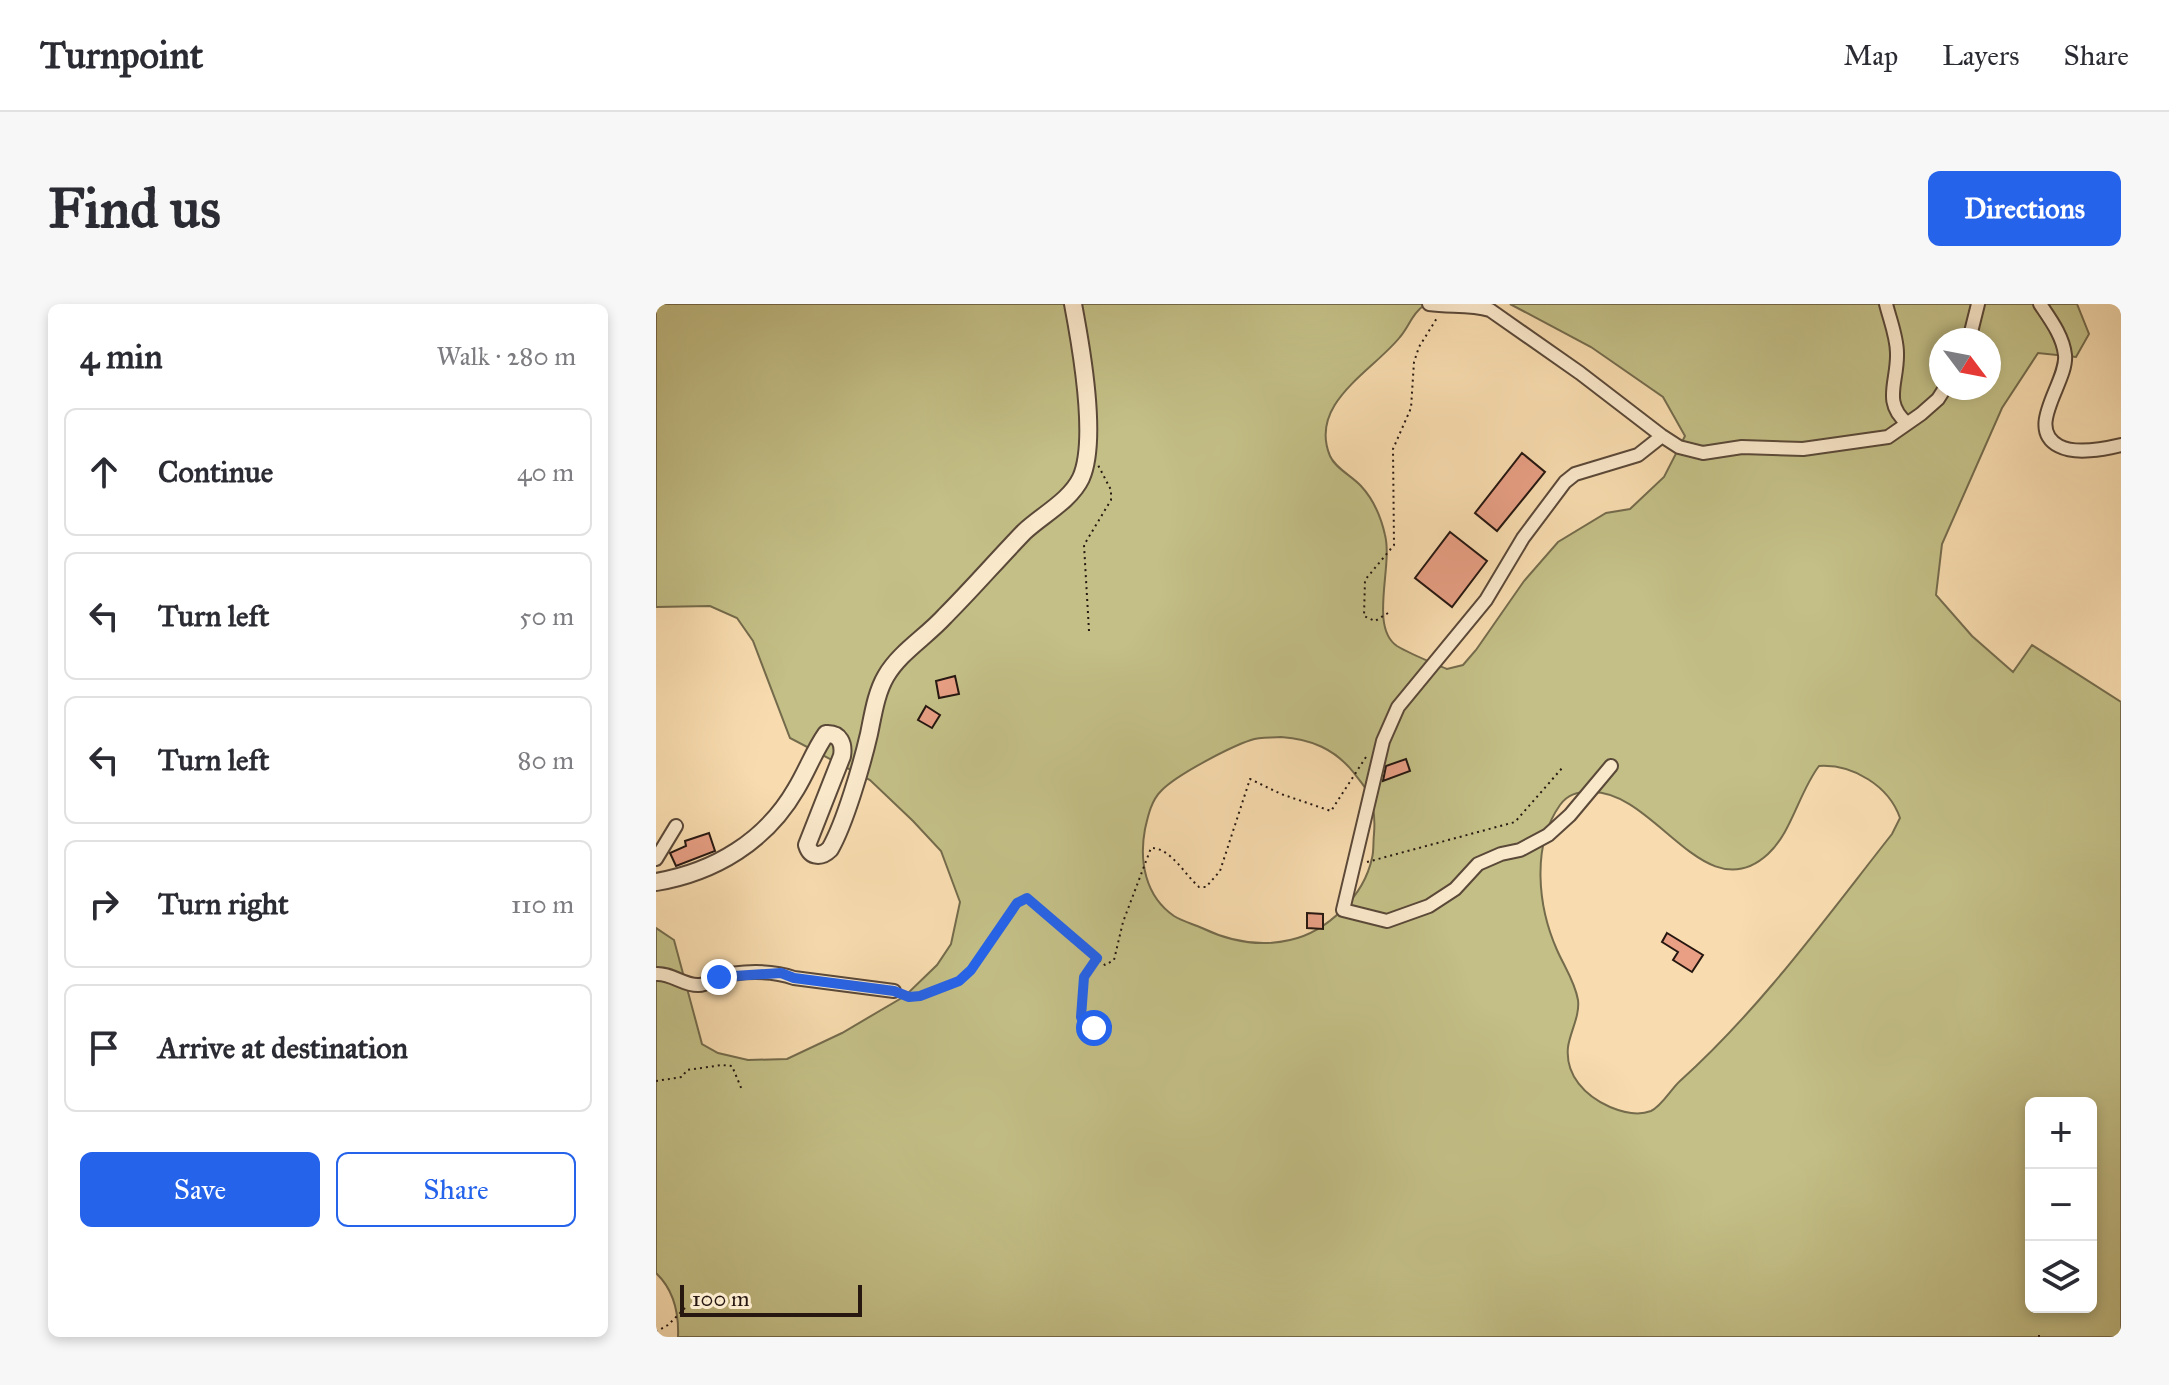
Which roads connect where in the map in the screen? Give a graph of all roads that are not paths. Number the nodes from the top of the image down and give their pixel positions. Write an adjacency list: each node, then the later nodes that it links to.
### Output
1 (1073, 304): 14 (street)
2 (1429, 304): 9 (street)
3 (1886, 304): 8 (street)
4 (1978, 304): 6 (street)
5 (2040, 304): 10 (street)
6 (1972, 328)
7 (1937, 400): 8 (street)
8 (1907, 423): 9 (street)
9 (1662, 436): 11 (street)
10 (2121, 445)
11 (1611, 766)
12 (676, 826): 13 (street)
13 (656, 859)
14 (656, 882)
15 (656, 974): 16 (street)
16 (894, 991)

